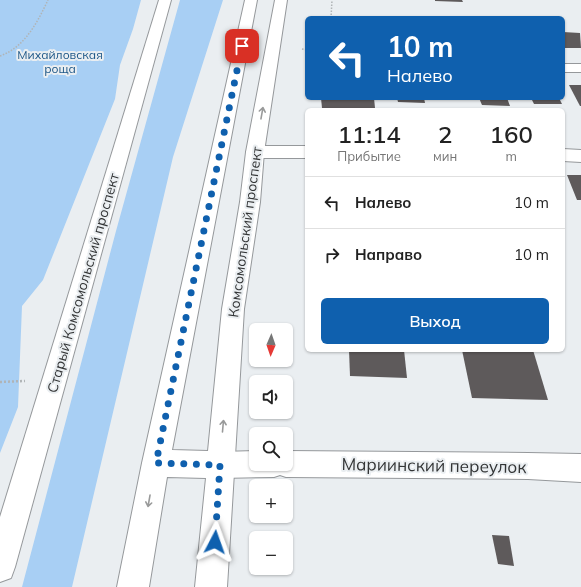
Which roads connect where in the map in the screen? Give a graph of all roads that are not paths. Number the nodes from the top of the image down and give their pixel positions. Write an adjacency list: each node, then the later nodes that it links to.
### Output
1 (165, 0): 15 (main road, Старый Комсомольский проспект)
2 (252, 0): 10 (main road)
3 (281, 0): 6 (main road, Комсомольский проспект, one-way to 3)
4 (565, 68): 5 (main road)
5 (581, 68)
6 (255, 152): 7 (main road); 13 (main road, Комсомольский проспект, one-way to 6)
7 (305, 152)
8 (565, 155): 9 (main road)
9 (581, 156)
10 (156, 463): 13 (main road); 16 (main road, one-way to 16)
11 (249, 464): 13 (main road)
12 (293, 464): 14 (main road, Мариинский переулок)
13 (220, 465): 17 (main road, Комсомольский проспект)
14 (581, 468)
15 (0, 567)
16 (133, 587)
17 (211, 587)

